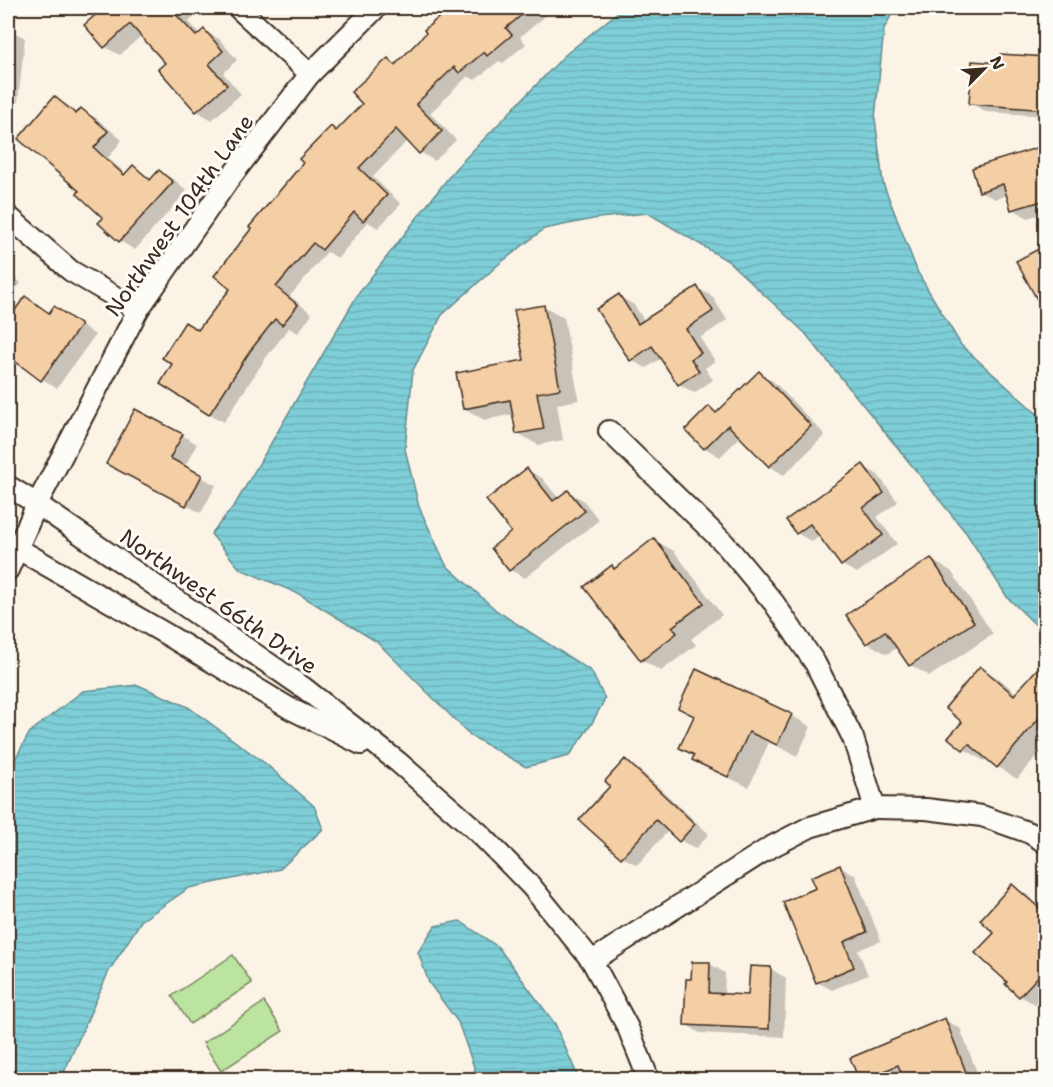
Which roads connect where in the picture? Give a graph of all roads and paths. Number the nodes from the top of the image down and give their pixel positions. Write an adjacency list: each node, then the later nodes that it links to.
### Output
1 (238, 8): 3 (street)
2 (376, 8): 3 (street, Northwest 104th Lane)
3 (310, 74): 5 (street, Northwest 104th Lane)
4 (8, 216): 5 (street)
5 (138, 310): 8 (street, Northwest 104th Lane)
6 (609, 431): 12 (street)
7 (8, 486): 8 (street, Northwest 66th Drive)
8 (37, 504): 9 (street, Northwest 104th Lane); 11 (street, Northwest 66th Drive)
9 (12, 546): 10 (street, Northwest 104th Lane); 11 (street, Northwest 66th Drive)
10 (8, 570)
11 (398, 762): 14 (street, Northwest 66th Drive)
12 (875, 808): 13 (street); 14 (street)
13 (1046, 843)
14 (592, 961): 15 (street, Northwest 66th Drive)
15 (649, 1080)

